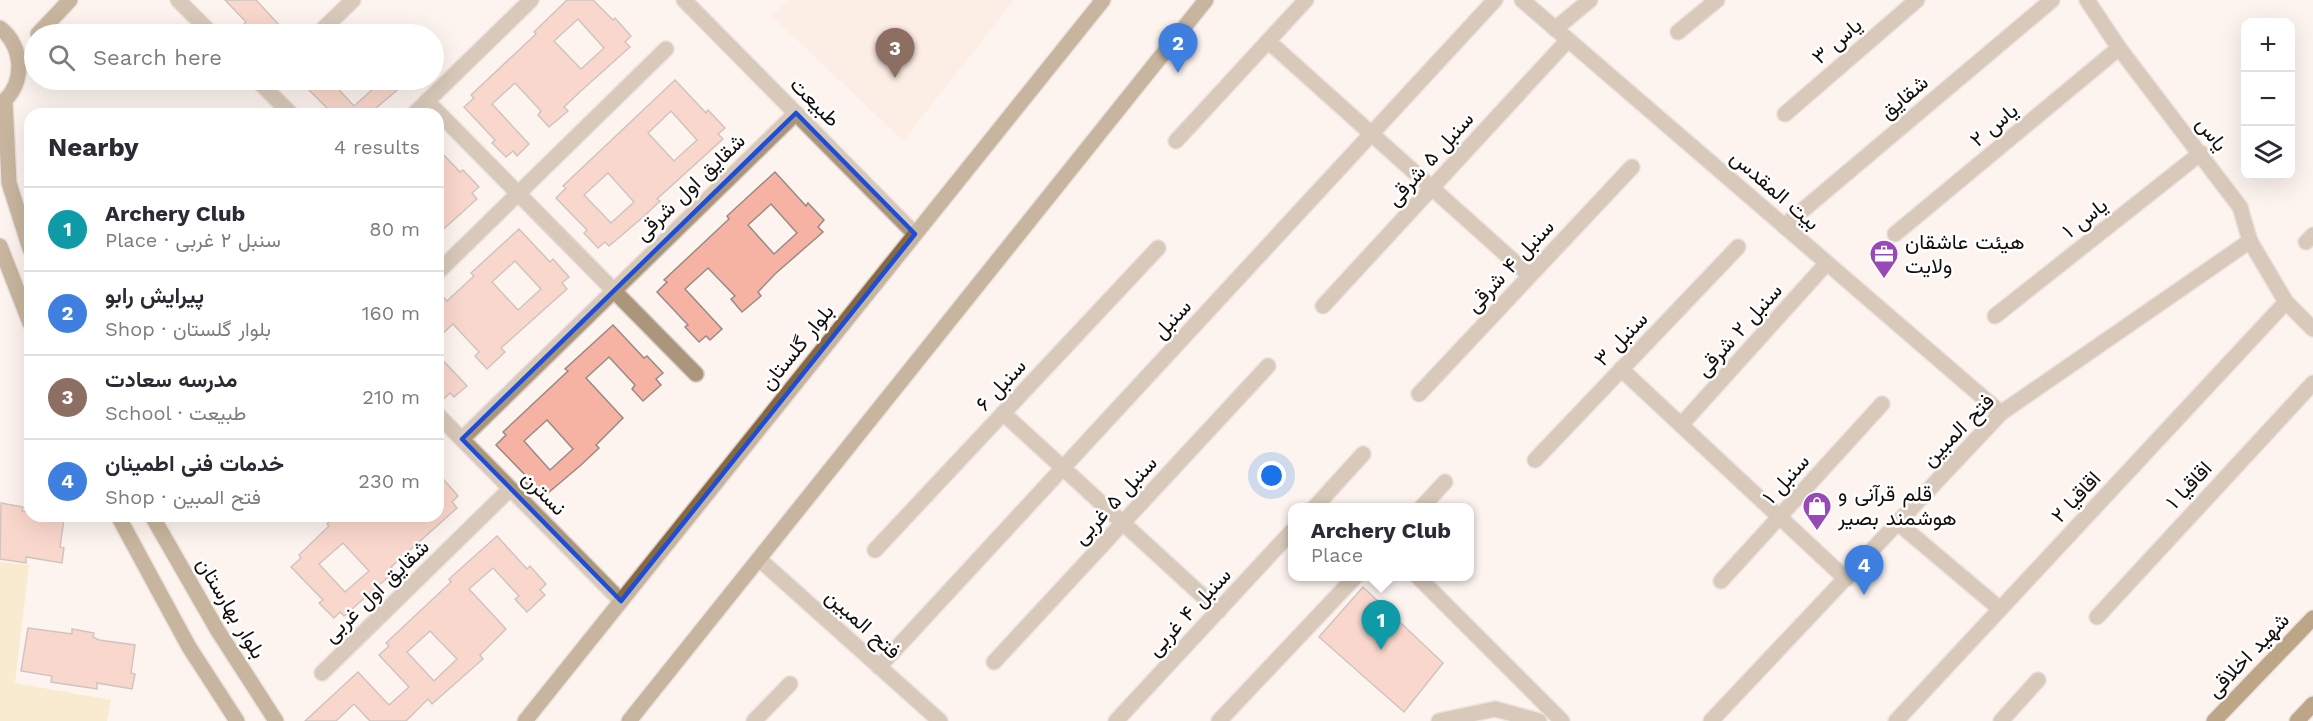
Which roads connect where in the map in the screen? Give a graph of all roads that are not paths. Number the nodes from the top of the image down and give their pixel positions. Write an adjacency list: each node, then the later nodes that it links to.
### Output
1 (70, 0): 16 (main road)
2 (178, 0): 17 (street)
3 (353, 0): 18 (street)
4 (531, 0): 28 (street)
5 (684, 0): 36 (street, طبیعت)
6 (1103, 0): 48 (main road, بلوار گلستان)
7 (1206, 0): 88 (main road)
8 (1306, 0): 23 (street)
9 (1495, 0): 39 (street, سنبل)
10 (1522, 0): 20 (street, بیت المقدس)
11 (1590, 0): 20 (street)
12 (1717, 0): 21 (street)
13 (1917, 0): 37 (street, یاس ۳)
14 (2052, 0): 46 (street, شقایق)
15 (2086, 0): 24 (street, یاس)
16 (47, 24)
17 (202, 24)
18 (328, 24)
19 (0, 28): 27 (main road)
20 (1555, 29): 22 (street, بیت المقدس)
21 (1678, 32)
22 (1568, 40): 44 (street, سنبل ۵ شرقی); 46 (street, بیت المقدس)
23 (1268, 41): 39 (street); 40 (street)
24 (2119, 48): 41 (street, یاس); 49 (street, یاس ۲)
25 (666, 49): 45 (street)
26 (24, 52): 27 (main road)
27 (19, 59): 32 (main road)
28 (444, 84)
29 (271, 90): 33 (street)
30 (438, 90): 31 (street)
31 (427, 101): 34 (street); 35 (street)
32 (3, 102): 43 (main road)
33 (286, 108)
34 (420, 108)
35 (434, 108)
36 (796, 113): 48 (street, طبیعت); 57 (street, شقایق اول شرقی)
37 (1785, 114)
38 (444, 118): 45 (street)
39 (1371, 134): 44 (street); 76 (street, سنبل)
40 (1176, 141)
41 (2201, 153): 50 (street, یاس); 61 (street, یاس ۱)
42 (1632, 167): 56 (street, سنبل ۴ شرقی)
43 (4, 182): 47 (main road)
44 (1432, 188): 56 (street); 59 (street, سنبل ۵ شرقی)
45 (518, 193): 55 (street); 57 (street)
46 (1784, 226): 54 (street, بیت المقدس)
47 (24, 234)
48 (915, 234): 93 (main road, بلوار گلستان)
49 (1895, 234)
50 (2250, 241): 58 (street, یاس); 70 (street, فتح المبین)
51 (0, 246): 60 (main road)
52 (1738, 247): 64 (street, سنبل ۳)
53 (1158, 248): 69 (street, سنبل ۶)
54 (1827, 263): 70 (street, بیت المقدس); 72 (street, سنبل ۲ شرقی)
55 (444, 266)
56 (1529, 275): 67 (street, سنبل ۴ شرقی)
57 (614, 291): 65 (street); 73 (street)
58 (2286, 302): 62 (street, یاس); 94 (street, اقاقیا ۲)
59 (1323, 306)
60 (24, 307)
61 (1995, 316)
62 (2313, 329)
63 (1268, 366): 84 (street, سنبل ۵ غربی)
64 (1621, 369): 72 (street); 75 (street, سنبل ۳)
65 (696, 374)
66 (2313, 383): 96 (street, اقاقیا ۱)
67 (1419, 394)
68 (1882, 404): 81 (street, سنبل ۱)
69 (1003, 413): 76 (street); 87 (street, سنبل ۶)
70 (2001, 413): 85 (street, فتح المبین)
71 (444, 421): 73 (street, نسترن)
72 (1681, 425): 81 (street)
73 (462, 439): 78 (street, نسترن)
74 (1363, 454): 79 (street)
75 (1535, 460)
76 (1063, 468): 84 (street); 99 (street, سنبل)
77 (1445, 482): 80 (street)
78 (510, 489): 93 (street, نسترن); 100 (street, شقایق اول غربی)
79 (1318, 503)
80 (1425, 503)
81 (1779, 517): 89 (street); 92 (street, سنبل ۱)
82 (121, 522): 105 (main road)
83 (155, 522): 106 (main road, بلوار بهارستان)
84 (1123, 523): 95 (street); 98 (street, سنبل ۵ غربی)
85 (1898, 523): 89 (street, فتح المبین); 94 (street)
86 (1288, 536): 95 (street, سنبل ۴ غربی)
87 (875, 550)
88 (759, 559): 99 (street, فتح المبین); 108 (main road)
89 (1846, 579): 115 (street, فتح المبین)
90 (1351, 581): 111 (street)
91 (1422, 581): 114 (street)
92 (1721, 581)
93 (621, 600): 107 (main road, بلوار گلستان)
94 (2000, 609): 116 (street, اقاقیا ۲)
95 (1218, 611): 110 (street, سنبل ۴ غربی)
96 (2097, 616)
97 (2313, 618): 118 (main road, شهید اخلاقی)
98 (994, 662)
99 (879, 667): 104 (street, فتح المبین)
100 (322, 672)
101 (2038, 680): 117 (street)
102 (790, 684): 109 (street)
103 (2313, 704): 119 (main road)
104 (938, 720)
105 (237, 721)
106 (276, 721)
107 (525, 721)
108 (629, 721)
109 (754, 721)
110 (1116, 721)
111 (1219, 721)
112 (1439, 721): 113 (street)
113 (1539, 721)
114 (1562, 721)
115 (1711, 721)
116 (1896, 721)
117 (2001, 721)
118 (2214, 721)
119 (2298, 721)

